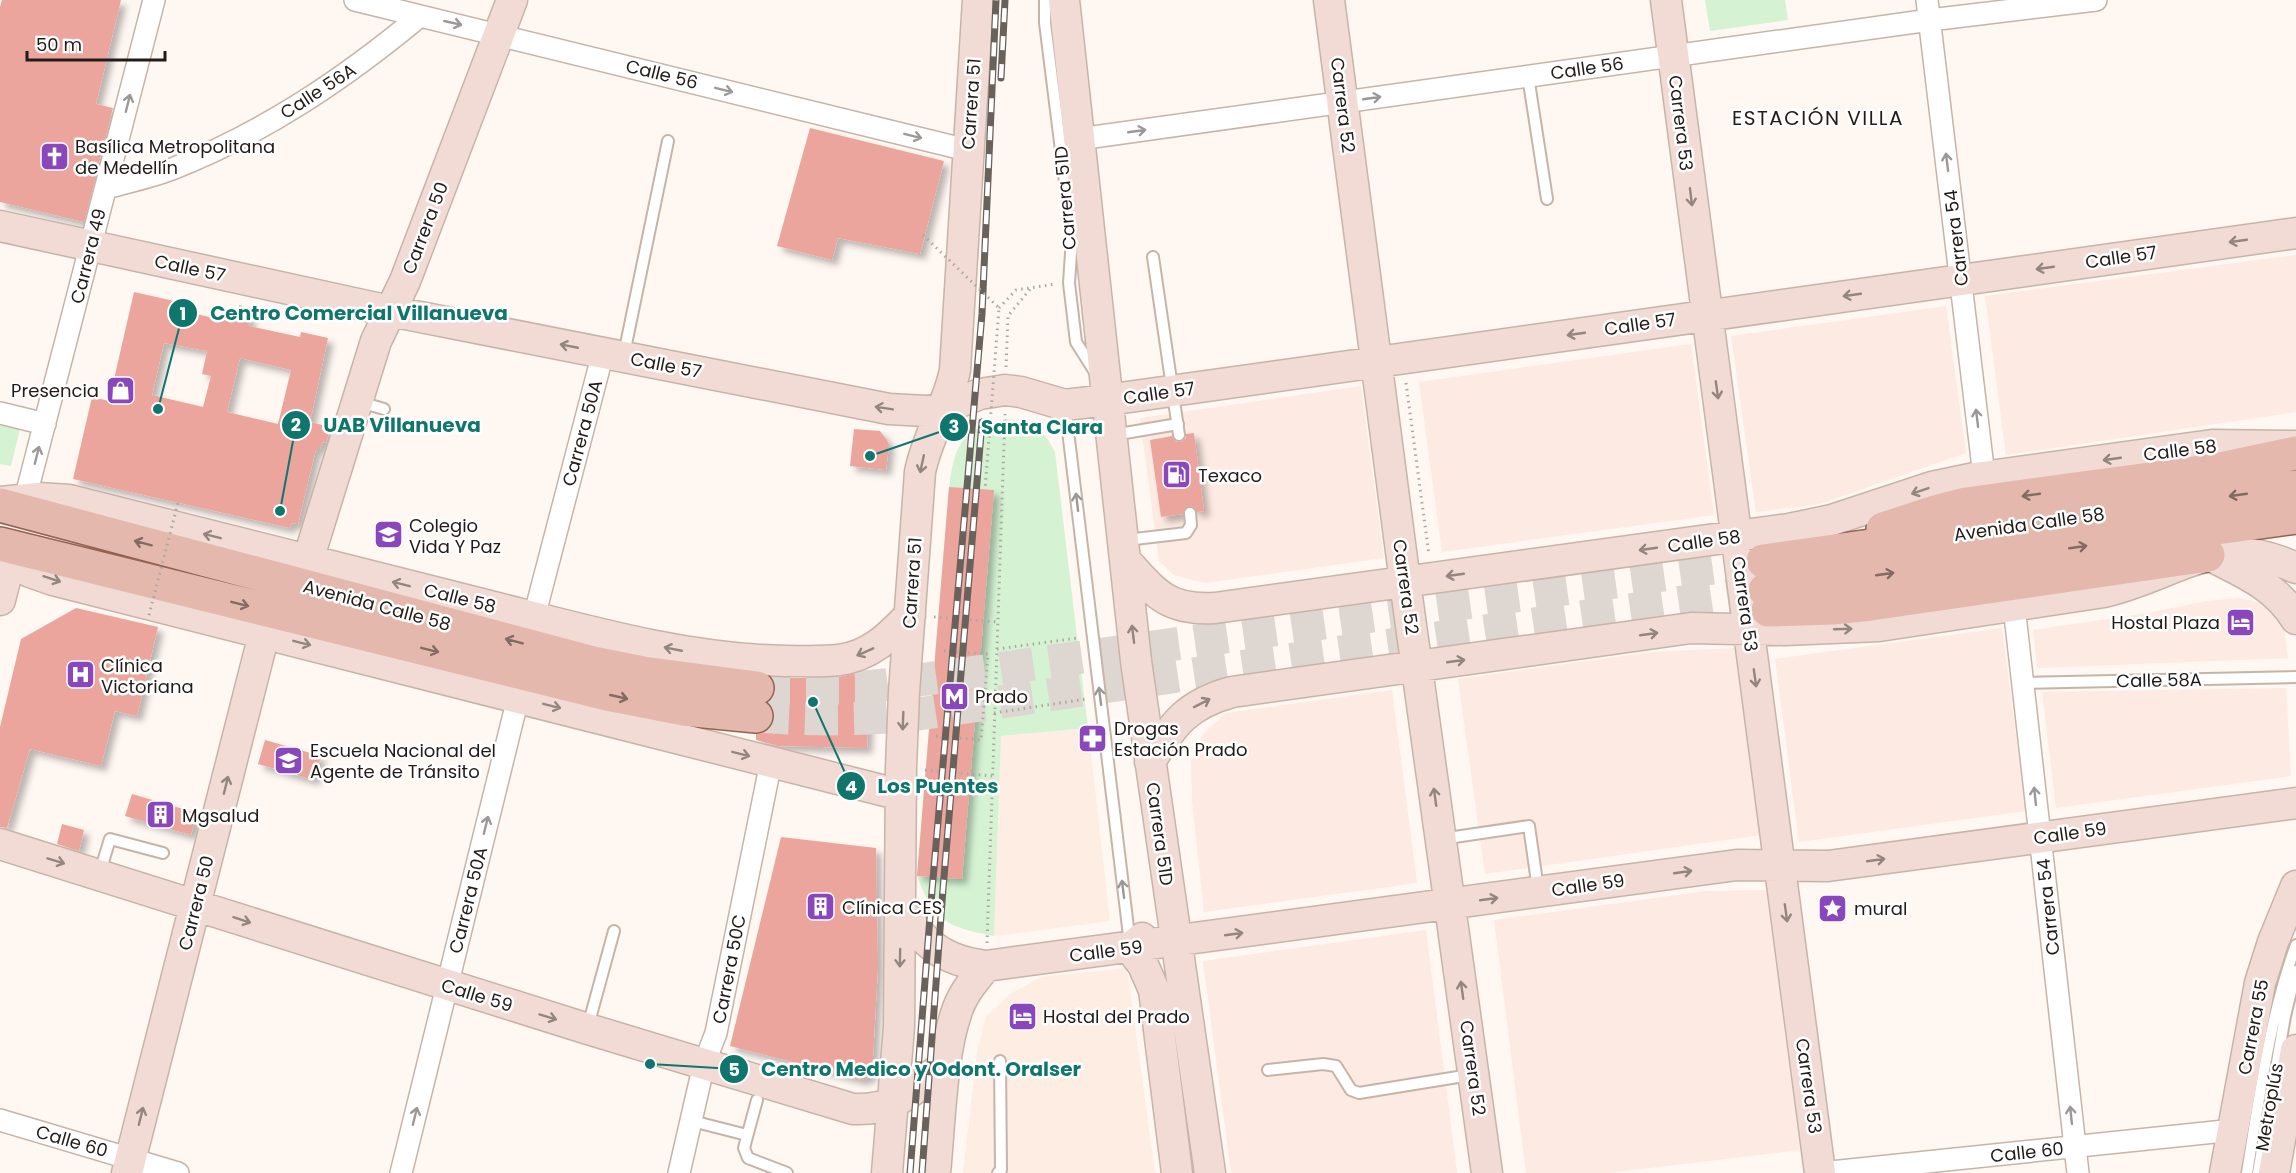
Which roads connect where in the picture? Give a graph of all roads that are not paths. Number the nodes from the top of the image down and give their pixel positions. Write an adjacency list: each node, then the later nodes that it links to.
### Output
1 (154, 0): 19 (street, Carrera 49, one-way to 1)
2 (355, 0): 11 (street, Calle 56)
3 (512, 0): 12 (street, Carrera 50)
4 (978, 0): 18 (street, Carrera 51)
5 (1045, 0): 31 (lane, Carrera 51D)
6 (1064, 0): 16 (street, Carrera 51D)
7 (1329, 0): 15 (street, Carrera 52)
8 (1666, 0): 13 (street, Carrera 53)
9 (2096, 0): 10 (street, Calle 56)
10 (1928, 10): 13 (street, Calle 56); 25 (street, Carrera 54, one-way to 10)
11 (420, 16): 12 (street, Calle 56, one-way to 12); 19 (street, Calle 56A)
12 (498, 34): 18 (street, Calle 56, one-way to 18); 26 (street, Carrera 50)
13 (1672, 56): 14 (street, Calle 56); 27 (street, Carrera 53, one-way to 27)
14 (1528, 76): 15 (street, Calle 56, one-way to 14); 20 (lane)
15 (1342, 102): 16 (street, Calle 56, one-way to 15); 29 (street, Carrera 52)
16 (1079, 139): 31 (street, Carrera 51D)
17 (669, 141): 28 (lane)
18 (968, 150): 33 (street, Carrera 51)
19 (106, 188): 23 (street, Carrera 49)
20 (1547, 199)
21 (0, 226): 23 (street, Calle 57)
22 (2296, 233): 25 (street, Calle 57, one-way to 25)
23 (91, 246): 26 (street, Calle 57); 35 (street, Carrera 49)
24 (1153, 256): 30 (lane)
25 (1961, 280): 27 (street, Calle 57, one-way to 27); 39 (street, Carrera 54, one-way to 25)
26 (390, 311): 28 (street, Calle 57, one-way to 26); 49 (street, Carrera 50)
27 (1707, 315): 29 (street, Calle 57, one-way to 29); 44 (street, Carrera 53, one-way to 44)
28 (613, 355): 33 (street, Calle 57, one-way to 28); 56 (street, Carrera 50A)
29 (1376, 362): 30 (street, Calle 57); 51 (street, Carrera 52)
30 (1173, 391): 31 (street, Calle 57); 36 (lane)
31 (1106, 394): 32 (street, Calle 57); 36 (street, Carrera 51D)
32 (1065, 405): 33 (street, Calle 57); 82 (lane, one-way to 32)
33 (942, 409): 55 (street, Carrera 51, one-way to 55)
34 (0, 413): 35 (street)
35 (45, 424): 41 (street, Carrera 49, one-way to 35)
36 (1111, 435): 45 (street, Carrera 51D)
37 (2296, 446): 39 (street, Calle 58, one-way to 39)
38 (2296, 453): 47 (main road, one-way to 47)
39 (1984, 476): 44 (street, Calle 58, one-way to 44)
40 (2296, 487): 47 (main road, Avenida Calle 58, one-way to 47)
41 (12, 505): 46 (main road, Avenida Calle 58, one-way to 41); 49 (street, Calle 58, one-way to 41)
42 (1190, 513): 45 (lane)
43 (2296, 517): 52 (main road, Avenida Calle 58, one-way to 43)
44 (1736, 536): 51 (street, Calle 58, one-way to 51); 52 (street, Carrera 53)
45 (1124, 550): 51 (street, Calle 58); 64 (street, Carrera 51D, one-way to 45)
46 (3, 553): 53 (street); 58 (street, one-way to 58)
47 (1814, 554): 52 (main road, Avenida Calle 58)
48 (2208, 555): 50 (street); 52 (main road); 54 (street); 57 (street)
49 (308, 560): 56 (street, Calle 58, one-way to 49)
50 (2296, 568)
51 (1405, 582): 59 (street, Carrera 52)
52 (1761, 598): 54 (street, one-way to 54); 59 (street, one-way to 52); 71 (street, Carrera 53, one-way to 71)
53 (0, 600)
54 (2014, 606): 61 (street, Carrera 54)
55 (921, 616): 56 (street, Calle 58, one-way to 56); 65 (street, Carrera 51, one-way to 65)
56 (534, 617)
57 (2296, 619)
58 (264, 634): 62 (street, one-way to 62); 77 (street, Carrera 50, one-way to 58)
59 (1416, 666): 64 (street, one-way to 59); 68 (street, Carrera 52, one-way to 59)
60 (2296, 677): 61 (lane, Calle 58A)
61 (2023, 683): 67 (street, Carrera 54, one-way to 61)
62 (518, 698): 63 (street, one-way to 63); 85 (street, Carrera 50A, one-way to 62)
63 (771, 762): 65 (street); 89 (street, Carrera 50C)
64 (1150, 762): 75 (street, Carrera 51D)
65 (901, 795): 78 (street, Carrera 51)
66 (2296, 802): 67 (street, Calle 59)
67 (2040, 838): 71 (street, Calle 59, one-way to 67); 100 (street, Carrera 54, one-way to 67)
68 (1440, 839): 74 (lane); 76 (street, Carrera 52)
69 (0, 844): 72 (street, Calle 59, one-way to 72)
70 (164, 853): 72 (lane)
71 (1780, 865): 74 (street, Calle 59, one-way to 71); 112 (street, Carrera 53, one-way to 112)
72 (99, 875): 77 (street, Calle 59)
73 (2296, 886): 98 (street, Carrera 55)
74 (1539, 892): 76 (street, Calle 59, one-way to 74)
75 (1169, 894): 80 (street, Carrera 51D); 82 (street)
76 (1449, 904): 80 (street, Calle 59, one-way to 76); 92 (street, Carrera 52, one-way to 76)
77 (195, 906): 85 (street, Calle 59, one-way to 85); 101 (street, Carrera 50, one-way to 77)
78 (900, 910): 83 (street, Calle 59); 94 (street, Carrera 51, one-way to 94)
79 (614, 931): 86 (lane)
80 (1176, 942): 82 (street, Calle 59); 110 (street, Carrera 51D)
81 (2296, 945): 115 (lane, Metroplús)
82 (1130, 948): 83 (street, Calle 59); 109 (street)
83 (986, 955): 90 (street)
84 (2296, 971): 116 (lane, Metroplús)
85 (447, 985): 86 (street, Calle 59, one-way to 86); 103 (street, Carrera 50A, one-way to 85)
86 (588, 1029): 89 (street, Calle 59)
87 (2296, 1050): 97 (street)
88 (1000, 1061): 108 (lane)
89 (704, 1064): 94 (street, Calle 59); 96 (street, Carrera 50C)
90 (946, 1064): 94 (street, Calle 59); 107 (street)
91 (1268, 1070): 92 (lane)
92 (1473, 1075): 111 (street, Carrera 52)
93 (757, 1100): 99 (lane)
94 (894, 1103): 106 (street, Carrera 51)
95 (0, 1120): 101 (street, Calle 60)
96 (692, 1121): 99 (lane); 104 (street, Carrera 50C)
97 (2289, 1124): 117 (street)
98 (2234, 1130): 100 (street, Calle 60); 114 (street, Carrera 55)
99 (747, 1135): 105 (lane)
100 (2074, 1147): 112 (street, Calle 60); 113 (street, Carrera 54)
101 (129, 1166): 102 (street, Calle 60)
102 (177, 1173)
103 (401, 1173)
104 (679, 1173)
105 (787, 1173)
106 (887, 1173)
107 (935, 1173)
108 (998, 1173)
109 (1177, 1173)
110 (1210, 1173)
111 (1487, 1173)
112 (1821, 1173)
113 (2078, 1173)
114 (2225, 1173)
115 (2247, 1173)
116 (2258, 1173)
117 (2274, 1173)

